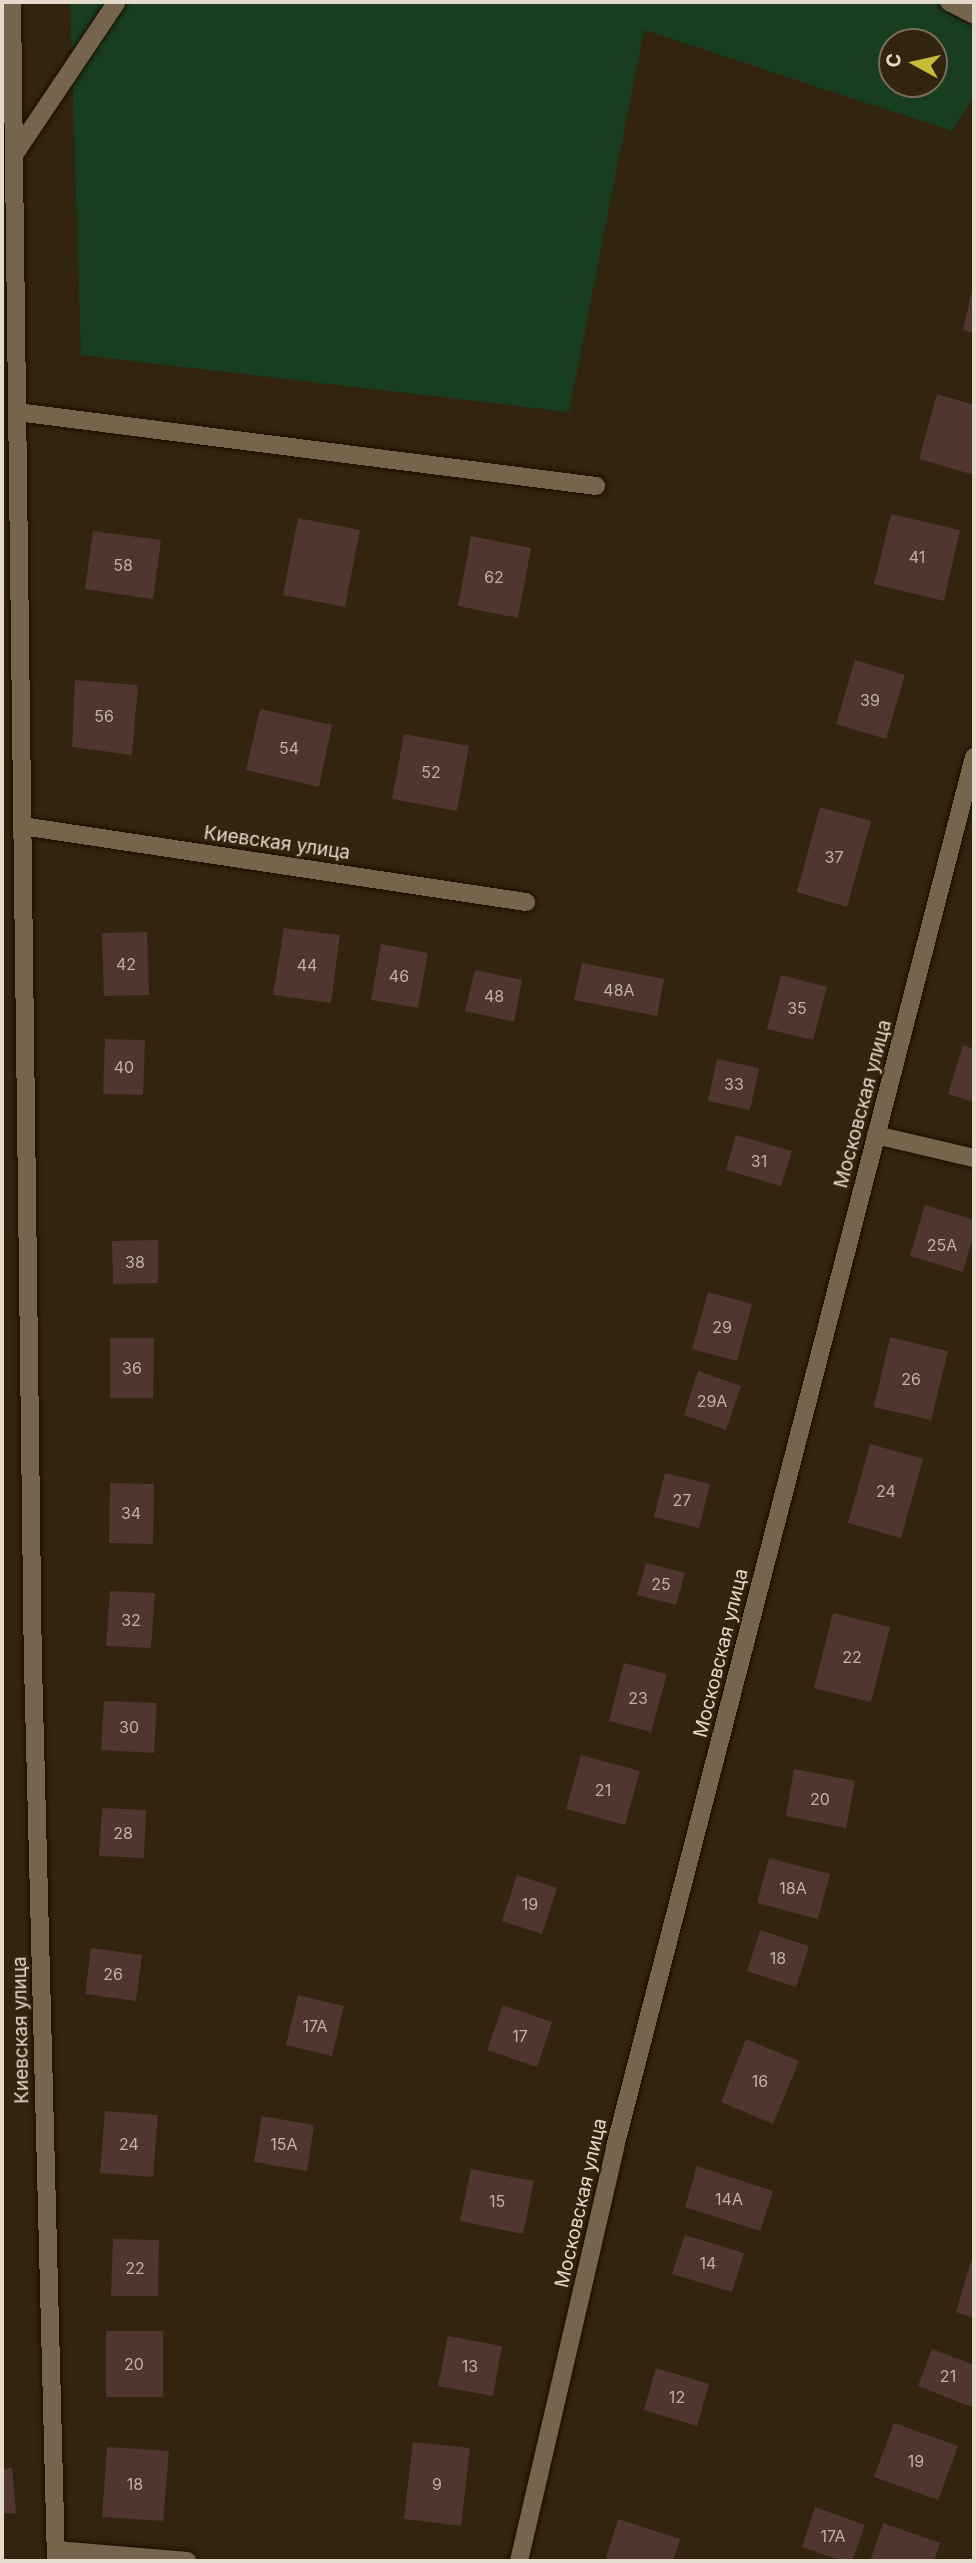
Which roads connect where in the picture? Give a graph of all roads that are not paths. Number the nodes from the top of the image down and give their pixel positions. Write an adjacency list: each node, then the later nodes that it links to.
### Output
1 (12, 2): 5 (street, Киевская улица)
2 (117, 2): 5 (street)
3 (949, 2): 4 (street)
4 (974, 15)
5 (14, 155): 6 (street, Киевская улица)
6 (17, 412): 7 (street); 9 (street, Киевская улица)
7 (596, 486)
8 (974, 757): 11 (street, Московская улица)
9 (22, 826): 10 (street, Киевская улица); 13 (street, Киевская улица)
10 (526, 902)
11 (876, 1135): 12 (street); 15 (street, Московская улица)
12 (974, 1158)
13 (56, 2556): 14 (street)
14 (188, 2561)
15 (519, 2561)

